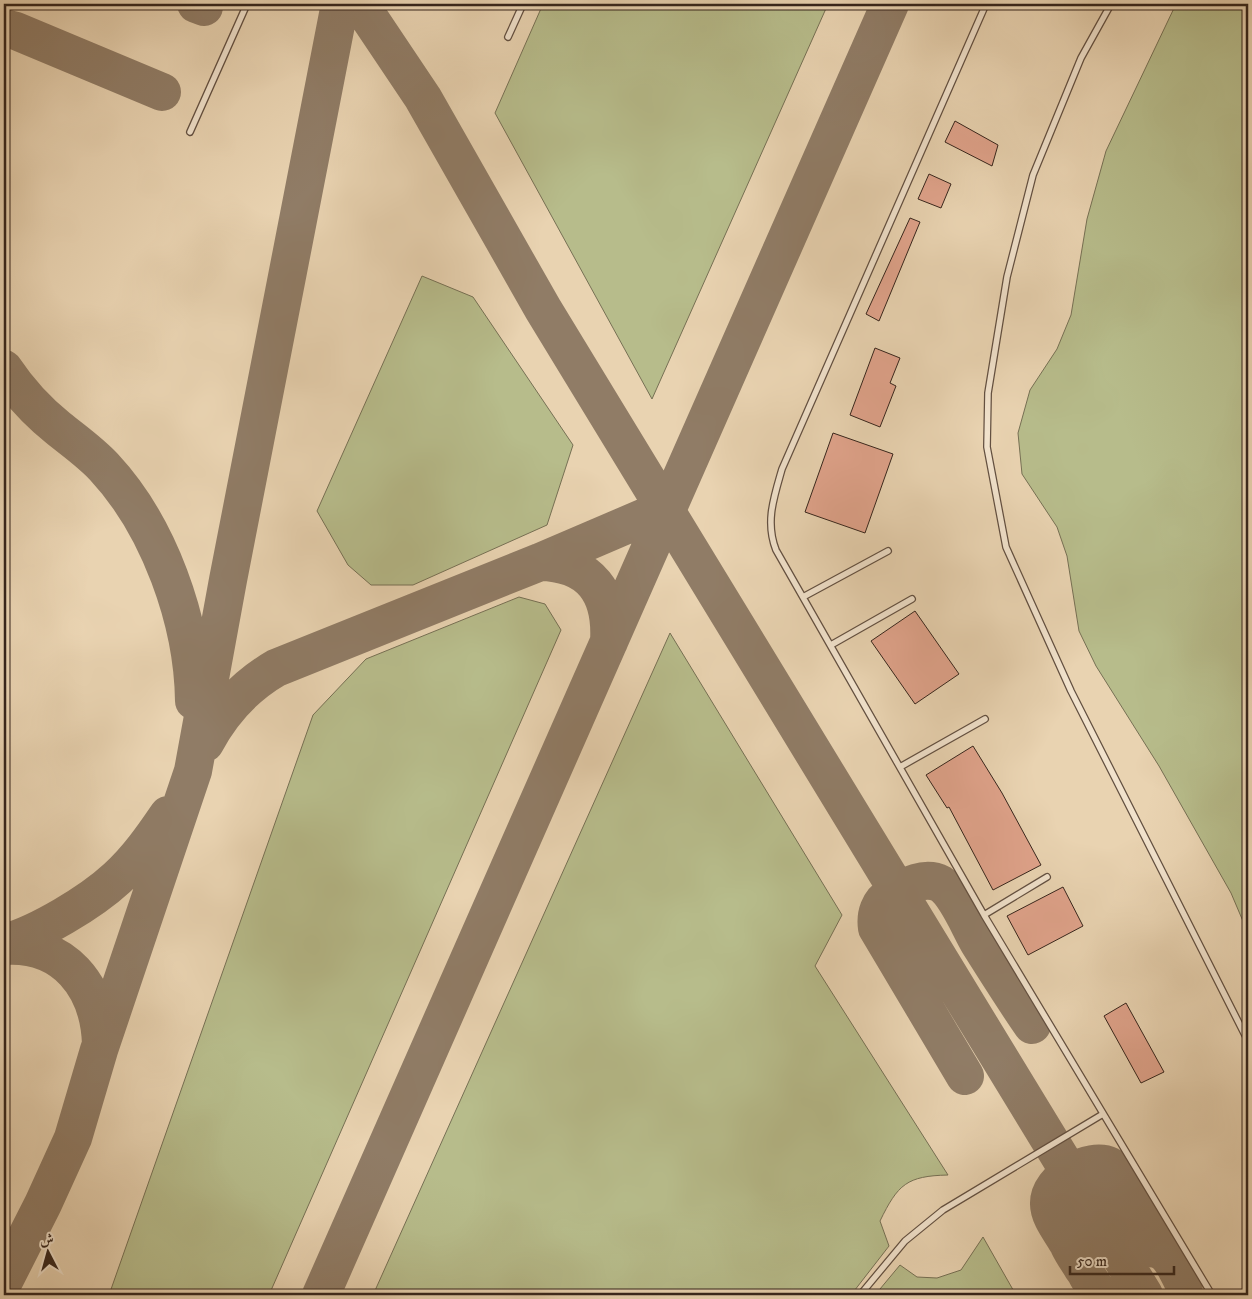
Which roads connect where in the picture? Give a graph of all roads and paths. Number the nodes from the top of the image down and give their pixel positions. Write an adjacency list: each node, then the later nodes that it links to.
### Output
1 (247, 4): 6 (lane)
2 (523, 4): 5 (lane)
3 (986, 4): 8 (lane)
4 (1111, 4): 15 (lane)
5 (508, 37)
6 (190, 132)
7 (888, 550): 8 (lane)
8 (803, 597): 10 (lane)
9 (912, 599): 10 (lane)
10 (830, 646): 12 (lane)
11 (985, 719): 12 (lane)
12 (900, 767): 14 (lane)
13 (1047, 877): 14 (lane)
14 (984, 915): 16 (lane)
15 (1248, 1041)
16 (1103, 1114): 17 (lane); 18 (lane)
17 (860, 1295)
18 (1212, 1295)

